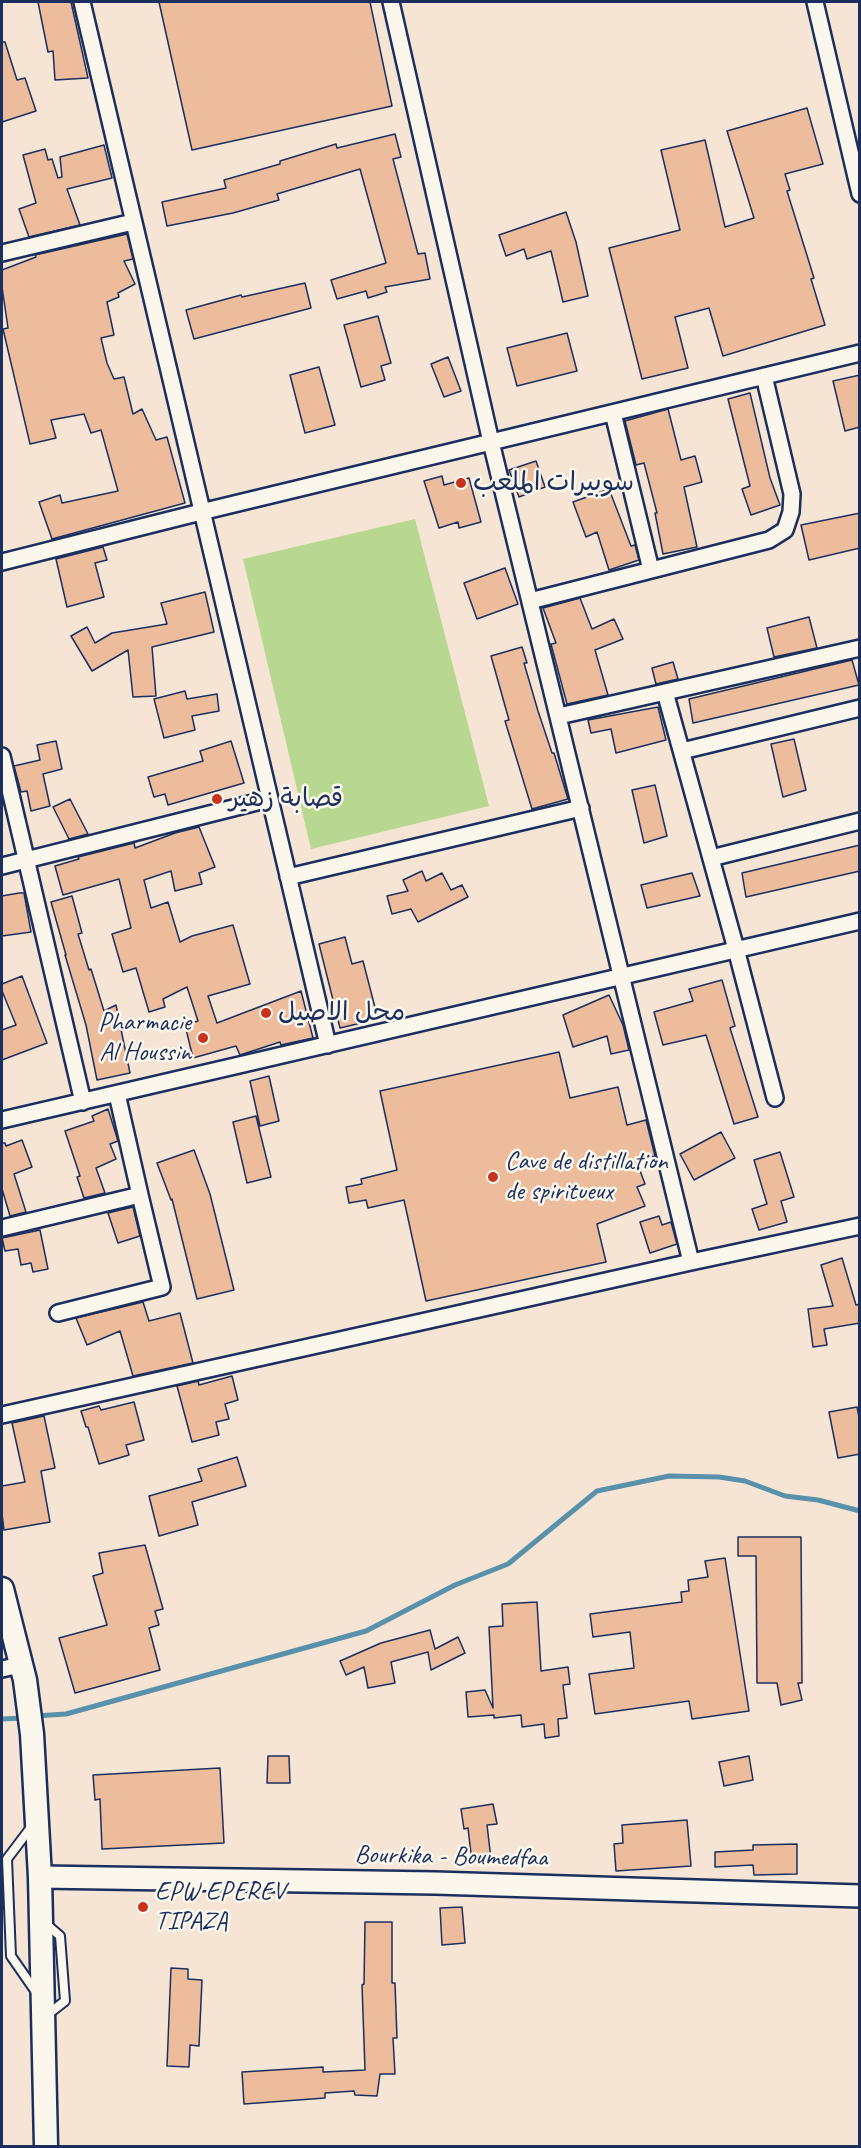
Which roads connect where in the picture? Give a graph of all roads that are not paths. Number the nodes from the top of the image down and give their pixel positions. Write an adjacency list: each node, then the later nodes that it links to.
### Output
1 (82, 2): 5 (street)
2 (391, 2): 10 (street)
3 (815, 2): 4 (street)
4 (860, 194)
5 (133, 222): 6 (street); 11 (street)
6 (2, 253)
7 (860, 353): 8 (street)
8 (764, 376): 9 (street); 13 (street)
9 (613, 412): 10 (street); 13 (street)
10 (491, 442): 11 (street); 14 (street)
11 (201, 512): 12 (street); 21 (street)
12 (2, 562)
13 (651, 570): 14 (street)
14 (530, 601): 18 (street)
15 (860, 648): 16 (street)
16 (665, 692): 18 (street); 19 (street)
17 (860, 708): 19 (street)
18 (559, 716): 22 (street)
19 (682, 751): 24 (street)
20 (2, 756): 25 (street)
21 (269, 800): 25 (street); 27 (street)
22 (581, 808): 27 (street); 30 (street)
23 (860, 821): 24 (street)
24 (711, 858): 29 (street)
25 (26, 860): 26 (street); 34 (street)
26 (2, 866)
27 (288, 878): 31 (street)
28 (860, 921): 29 (street)
29 (736, 950): 30 (street); 33 (street)
30 (623, 976): 31 (street); 39 (street)
31 (328, 1045): 32 (street)
32 (117, 1094): 34 (street); 36 (street)
33 (775, 1098)
34 (83, 1102): 35 (street)
35 (2, 1120)
36 (140, 1195): 38 (street); 40 (street)
37 (860, 1226): 39 (street)
38 (2, 1228)
39 (691, 1262): 41 (street)
40 (58, 1313)
41 (2, 1416)
42 (2, 1589): 43 (main road)
43 (15, 1672): 44 (main road)
44 (37, 1820): 45 (main road); 47 (lane)
45 (40, 1876): 46 (main road, Bourkika - Boumedfaa); 47 (main road)
46 (860, 1896)
47 (44, 2010): 48 (main road)
48 (46, 2146)

